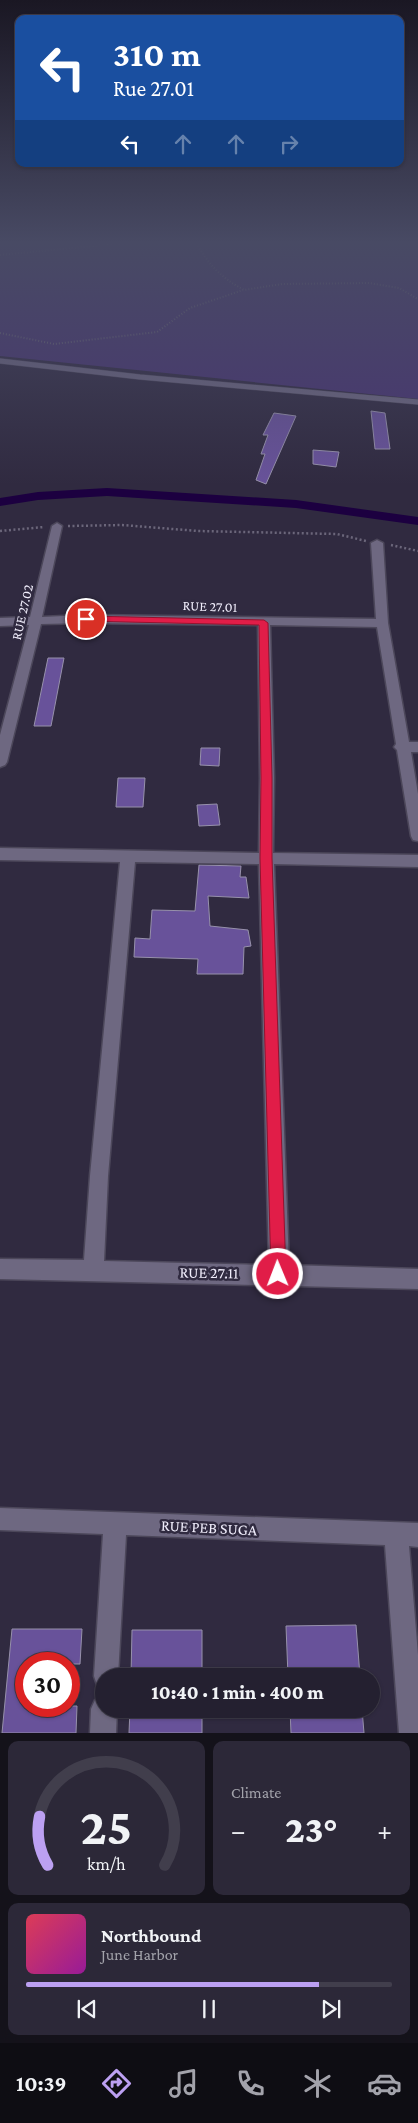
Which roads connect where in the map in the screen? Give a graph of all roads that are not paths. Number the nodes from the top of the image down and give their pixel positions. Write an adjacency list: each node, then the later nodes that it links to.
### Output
1 (0, 361): 2 (lane)
2 (418, 402)
3 (57, 526): 5 (street, RUE 27.02)
4 (377, 543): 8 (street)
5 (36, 619): 6 (street); 7 (street, RUE 27.01); 11 (street, RUE 27.02)
6 (0, 622)
7 (264, 623): 8 (street, RUE 27.01); 15 (street)
8 (382, 624): 9 (street)
9 (401, 747): 10 (street); 12 (street)
10 (418, 747)
11 (0, 762)
12 (418, 836)
13 (0, 854): 14 (street)
14 (128, 856): 15 (street); 18 (street)
15 (266, 858): 16 (street); 19 (street)
16 (418, 861)
17 (0, 1269): 18 (street, RUE 27.11)
18 (93, 1270): 19 (street, RUE 27.11)
19 (278, 1274): 20 (street, RUE 27.11)
20 (418, 1279)
21 (0, 1519): 22 (street, RUE PEB SUGA)
22 (116, 1522): 23 (street, RUE PEB SUGA); 24 (street)
23 (407, 1535): 27 (street)
24 (107, 1668)
25 (104, 1718): 26 (street)
26 (103, 1733)
27 (412, 1733)

